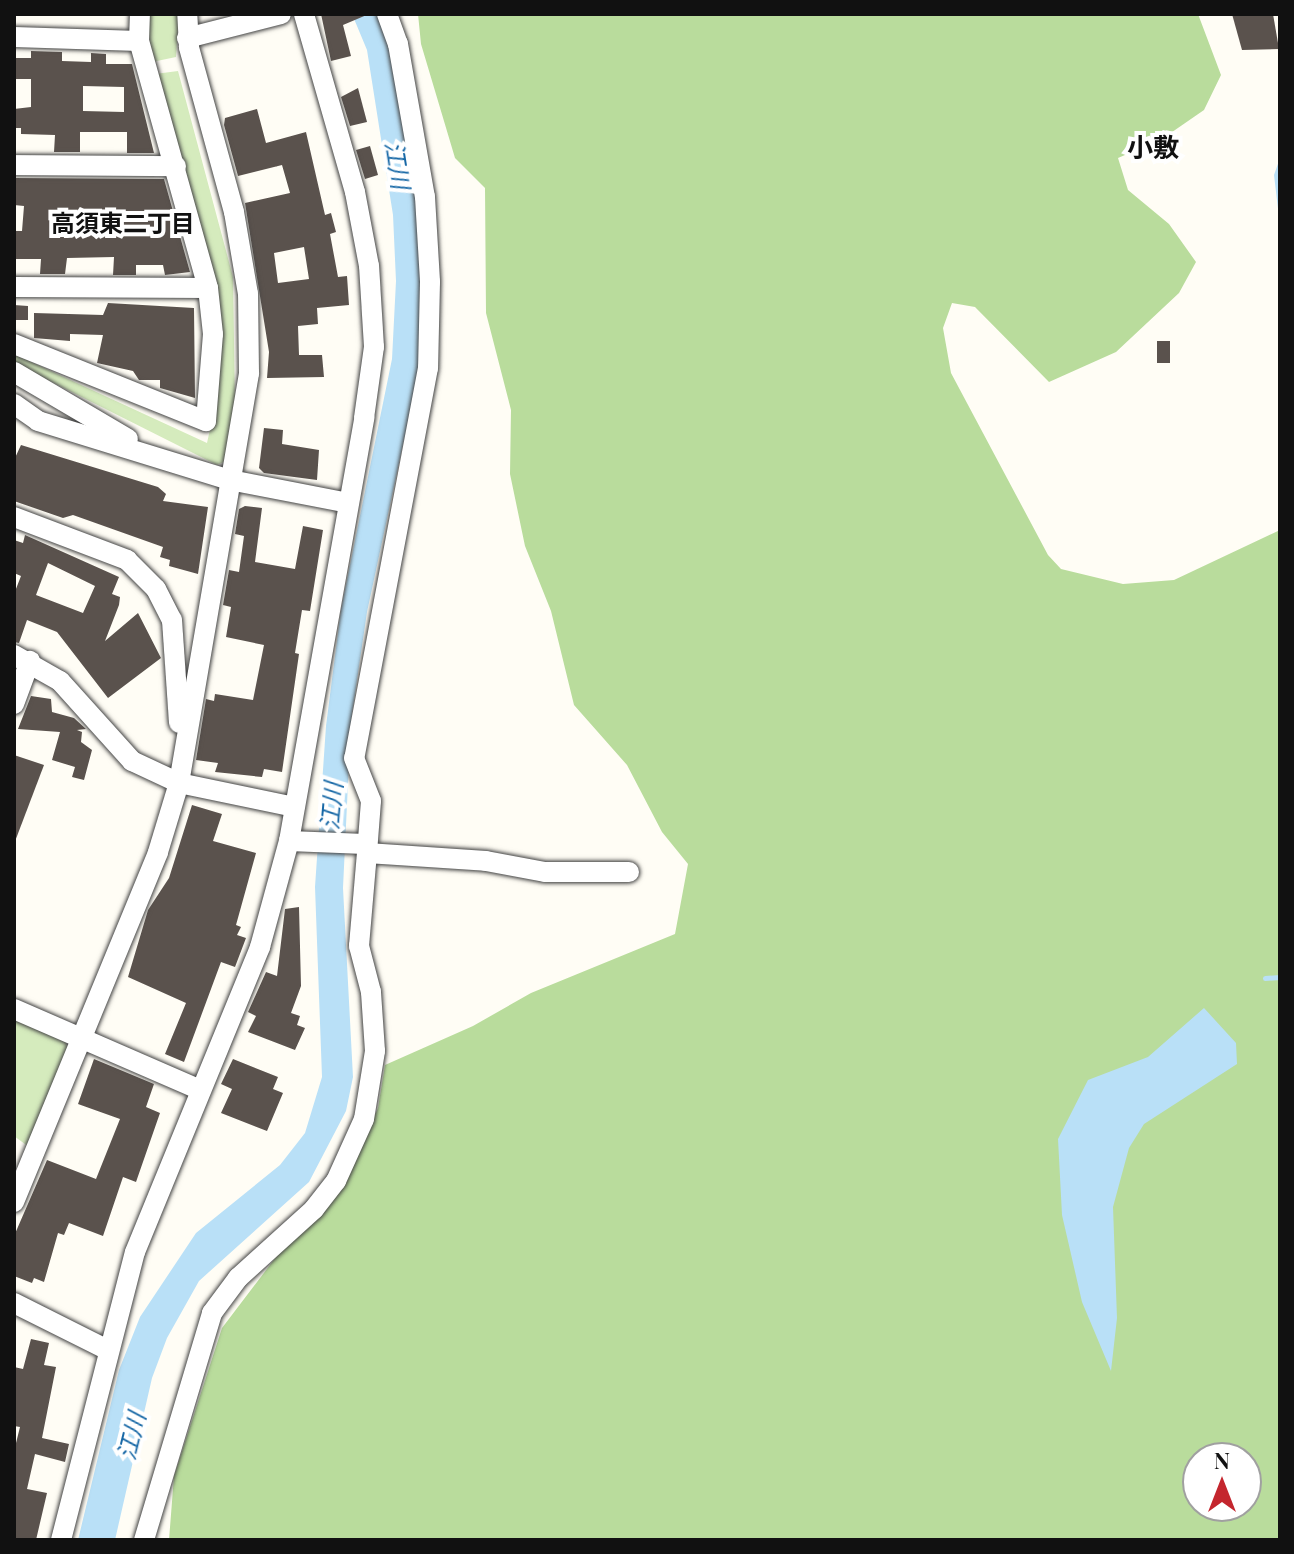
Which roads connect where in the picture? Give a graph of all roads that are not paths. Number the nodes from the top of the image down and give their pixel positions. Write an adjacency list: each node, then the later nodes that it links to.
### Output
1 (140, 14): 8 (street)
2 (187, 14): 7 (street)
3 (281, 14): 7 (street)
4 (304, 14): 18 (street)
5 (387, 14): 26 (street)
6 (14, 37): 8 (street)
7 (187, 38): 17 (street)
8 (139, 41): 10 (street)
9 (14, 165): 10 (street)
10 (176, 166): 12 (street)
11 (14, 287): 12 (street)
12 (208, 288): 13 (street)
13 (14, 344)
14 (14, 372): 16 (street)
15 (14, 404): 16 (street)
16 (151, 453): 17 (street)
17 (230, 480): 18 (street); 22 (street)
18 (348, 503): 24 (street)
19 (14, 517): 22 (street)
20 (22, 658): 21 (street); 23 (street)
21 (14, 704)
22 (182, 759): 23 (street)
23 (179, 783): 24 (street); 29 (street)
24 (295, 807): 25 (street)
25 (289, 841): 26 (street); 30 (street)
26 (366, 848): 27 (street); 35 (street)
27 (629, 872)
28 (14, 1009): 29 (street)
29 (82, 1038): 30 (street); 31 (street)
30 (200, 1090): 33 (street)
31 (14, 1202)
32 (14, 1303): 33 (street)
33 (106, 1349): 34 (street)
34 (61, 1540)
35 (144, 1540)

